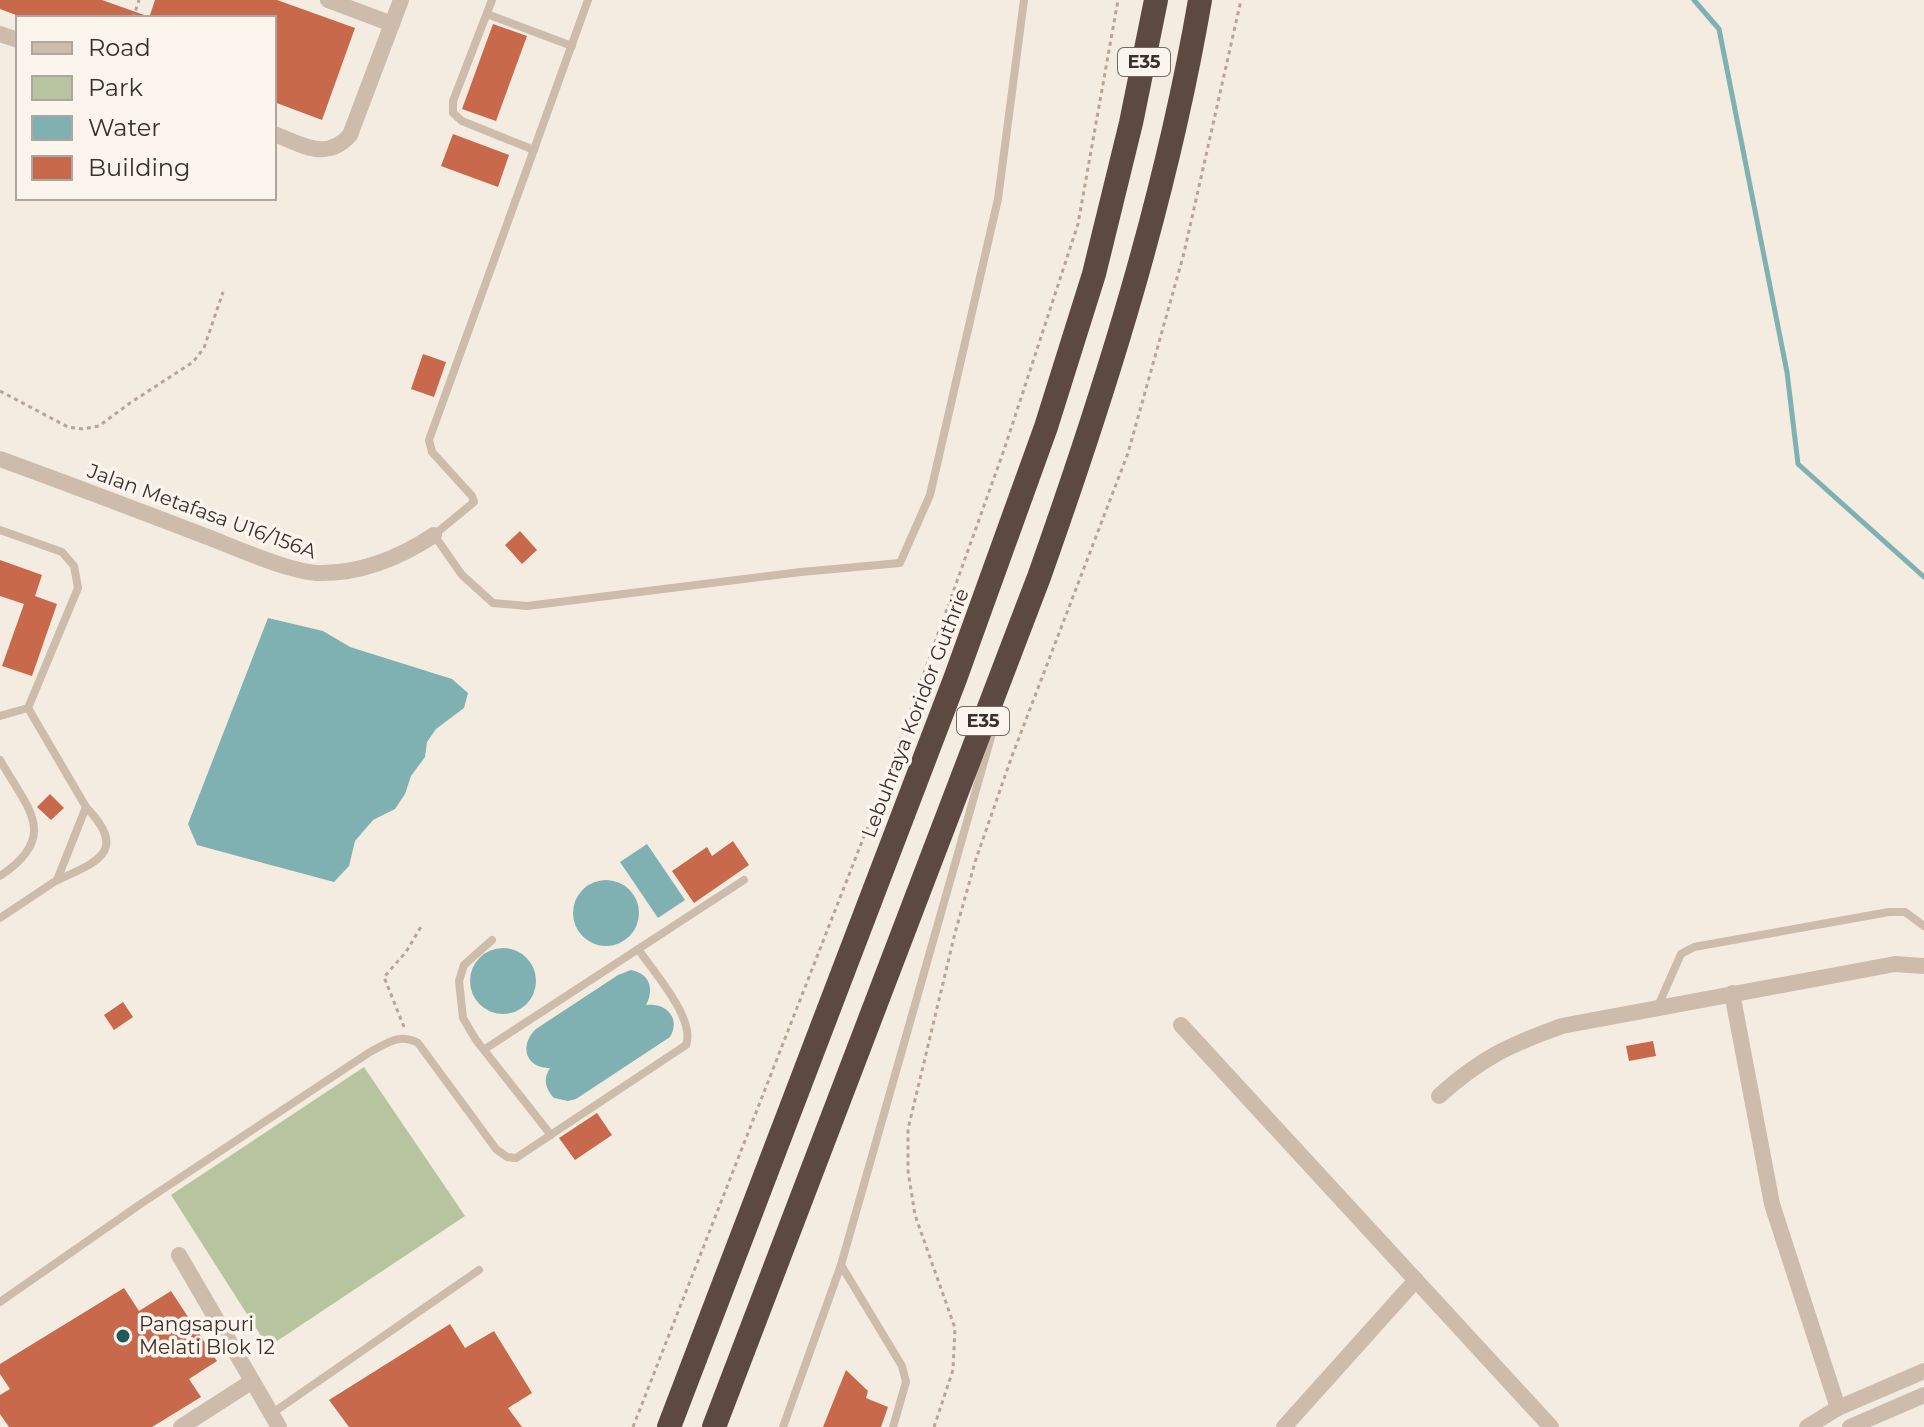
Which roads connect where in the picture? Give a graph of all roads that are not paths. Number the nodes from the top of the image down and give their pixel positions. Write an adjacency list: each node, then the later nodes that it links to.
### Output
1 (328, 0): 9 (street)
2 (401, 0): 9 (street)
3 (492, 0): 8 (lane)
4 (588, 0): 10 (lane)
5 (1024, 0): 15 (lane)
6 (1156, 0): 46 (highway, Lebuhraya Koridor Guthrie / E35)
7 (1200, 0): 16 (highway, E35)
8 (487, 14): 10 (lane); 12 (lane)
9 (392, 24): 11 (street)
10 (572, 46): 12 (lane)
11 (276, 135)
12 (534, 150): 15 (lane)
13 (0, 459): 15 (street, Jalan Metafasa U16/156A)
14 (0, 530): 17 (lane)
15 (434, 535)
16 (1039, 577): 36 (lane); 47 (highway, E35)
17 (28, 708): 18 (lane); 20 (lane)
18 (0, 716)
19 (0, 760): 21 (lane)
20 (86, 807): 22 (lane); 22 (lane)
21 (0, 876)
22 (57, 880): 24 (lane)
23 (744, 880): 27 (lane)
24 (0, 918)
25 (1924, 926): 30 (lane)
26 (492, 940): 32 (lane)
27 (638, 949): 32 (lane); 34 (lane)
28 (1924, 966): 29 (street)
29 (1732, 993): 30 (street); 43 (street)
30 (1658, 1007): 33 (street)
31 (1181, 1025): 38 (street)
32 (485, 1049): 34 (lane)
33 (1439, 1096)
34 (551, 1135): 39 (lane)
35 (179, 1255): 41 (street)
36 (841, 1265): 48 (lane); 49 (lane)
37 (479, 1270): 44 (lane)
38 (1416, 1280): 50 (street); 51 (street)
39 (0, 1302)
40 (1924, 1371): 43 (street)
41 (251, 1382): 44 (street); 45 (street)
42 (1924, 1395): 53 (street)
43 (1838, 1408): 52 (street)
44 (275, 1421)
45 (181, 1427)
46 (669, 1427)
47 (714, 1427)
48 (783, 1427)
49 (893, 1427)
50 (1284, 1427)
51 (1551, 1427)
52 (1807, 1427)
53 (1850, 1427)

